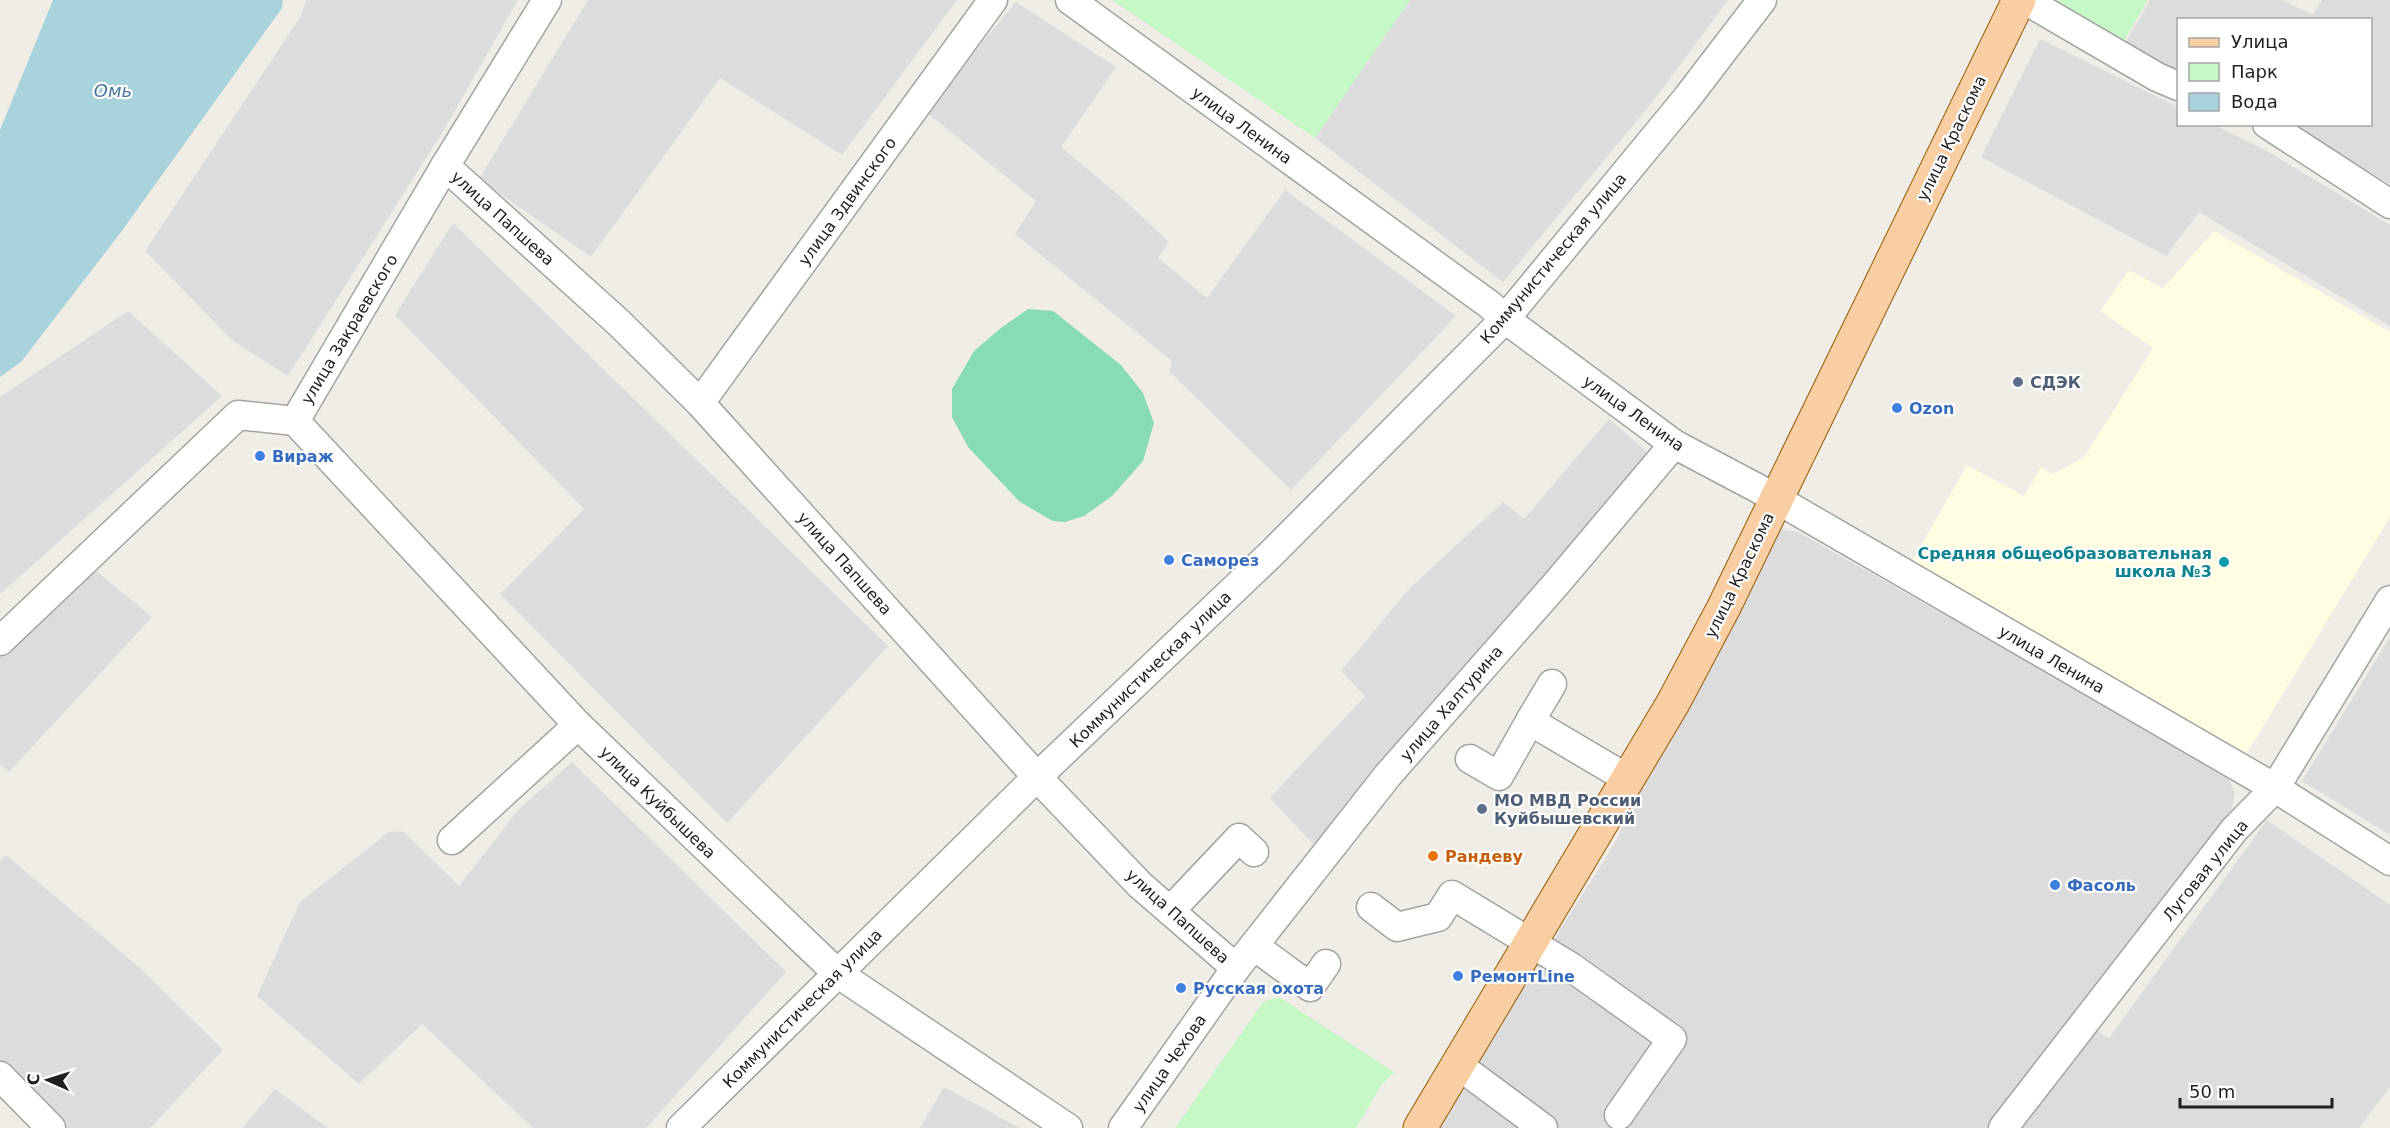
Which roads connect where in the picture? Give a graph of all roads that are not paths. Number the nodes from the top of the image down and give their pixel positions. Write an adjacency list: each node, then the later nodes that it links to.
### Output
1 (548, 0): 9 (street, улица Закраевского)
2 (993, 0): 12 (street, улица Здвинского)
3 (1070, 0): 11 (street, улица Ленина)
4 (1762, 0): 11 (street, Коммунистическая улица)
5 (2019, 0): 15 (main road, улица Краскома)
6 (2025, 0): 7 (street)
7 (2177, 86)
8 (2270, 126): 10 (street)
9 (445, 166): 12 (street, улица Папшева); 13 (street, улица Закраевского)
10 (2390, 204)
11 (1504, 319): 14 (street, улица Ленина); 22 (street, Коммунистическая улица)
12 (700, 403): 22 (street, улица Папшева)
13 (295, 421): 17 (street, улица Закраевского); 20 (street, улица Куйбышева)
14 (1674, 444): 15 (street, улица Ленина); 31 (street, улица Халтурина)
15 (1776, 499): 23 (main road, улица Краскома); 24 (street, улица Ленина)
16 (2390, 600): 24 (street, Луговая улица)
17 (0, 641)
18 (1552, 684): 19 (street)
19 (1530, 721): 21 (street); 23 (street)
20 (578, 725): 25 (street); 34 (street, улица Куйбышева)
21 (1470, 759)
22 (1037, 777): 29 (street, улица Папшева); 34 (street, Коммунистическая улица)
23 (1628, 779): 30 (main road, улица Краскома)
24 (2275, 788): 27 (street, улица Ленина); 44 (street, Луговая улица)
25 (452, 840)
26 (1254, 852): 29 (street)
27 (2390, 861)
28 (1371, 907): 30 (street)
29 (1170, 911): 33 (street, улица Папшева)
30 (1531, 943): 35 (main road, улица Краскома); 37 (street)
31 (1254, 946): 32 (street); 33 (street, улица Халтурина)
32 (1326, 964)
33 (1236, 968): 41 (street, улица Чехова)
34 (837, 973): 39 (street, Коммунистическая улица); 40 (street, улица Куйбышева)
35 (1458, 1065): 42 (main road, улица Краскома); 43 (street)
36 (0, 1076): 38 (street)
37 (1619, 1115)
38 (51, 1128)
39 (681, 1128)
40 (1068, 1128)
41 (1123, 1128)
42 (1420, 1128)
43 (1543, 1128)
44 (2003, 1128)

